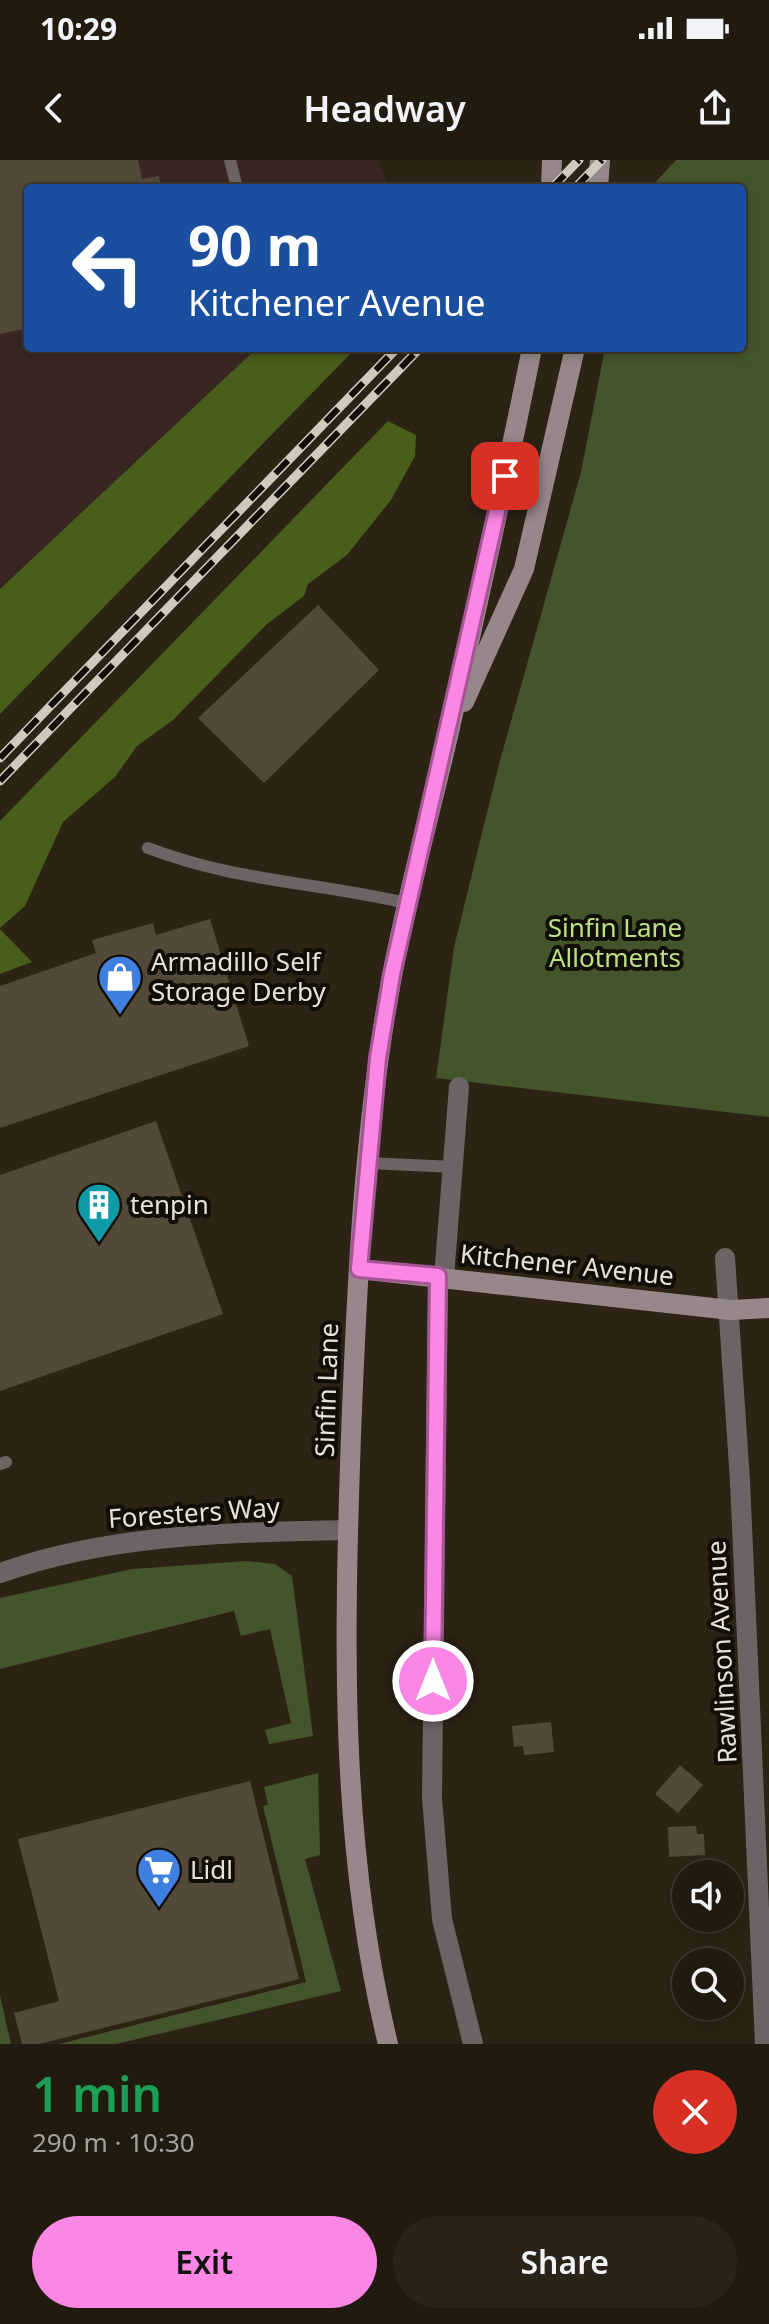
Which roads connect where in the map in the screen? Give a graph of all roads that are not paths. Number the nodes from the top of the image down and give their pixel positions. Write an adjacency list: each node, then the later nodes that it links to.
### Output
1 (230, 160): 4 (lane)
2 (552, 160): 5 (street)
3 (600, 160): 6 (street)
4 (236, 184)
5 (551, 184)
6 (598, 184)
7 (531, 352): 9 (street, Sinfin Lane)
8 (574, 352): 9 (street, Sinfin Lane)
9 (446, 742): 11 (street, Sinfin Lane)
10 (148, 848): 11 (lane)
11 (406, 903): 13 (street, Sinfin Lane)
12 (459, 1087): 14 (street)
13 (368, 1163): 14 (lane); 16 (street, Sinfin Lane)
14 (454, 1167): 17 (street)
15 (725, 1258): 19 (street, Rawlinson Avenue)
16 (359, 1269): 17 (street, Kitchener Avenue); 20 (street, Sinfin Lane)
17 (441, 1277): 19 (street, Kitchener Avenue); 24 (street)
18 (769, 1308): 19 (street, Kitchener Avenue)
19 (731, 1310): 22 (street, Rawlinson Avenue)
20 (348, 1530): 21 (street, Foresters Way); 23 (street, Sinfin Lane)
21 (0, 1573)
22 (759, 1695): 25 (street, Rawlinson Avenue)
23 (388, 2044)
24 (473, 2044)
25 (765, 2044)

